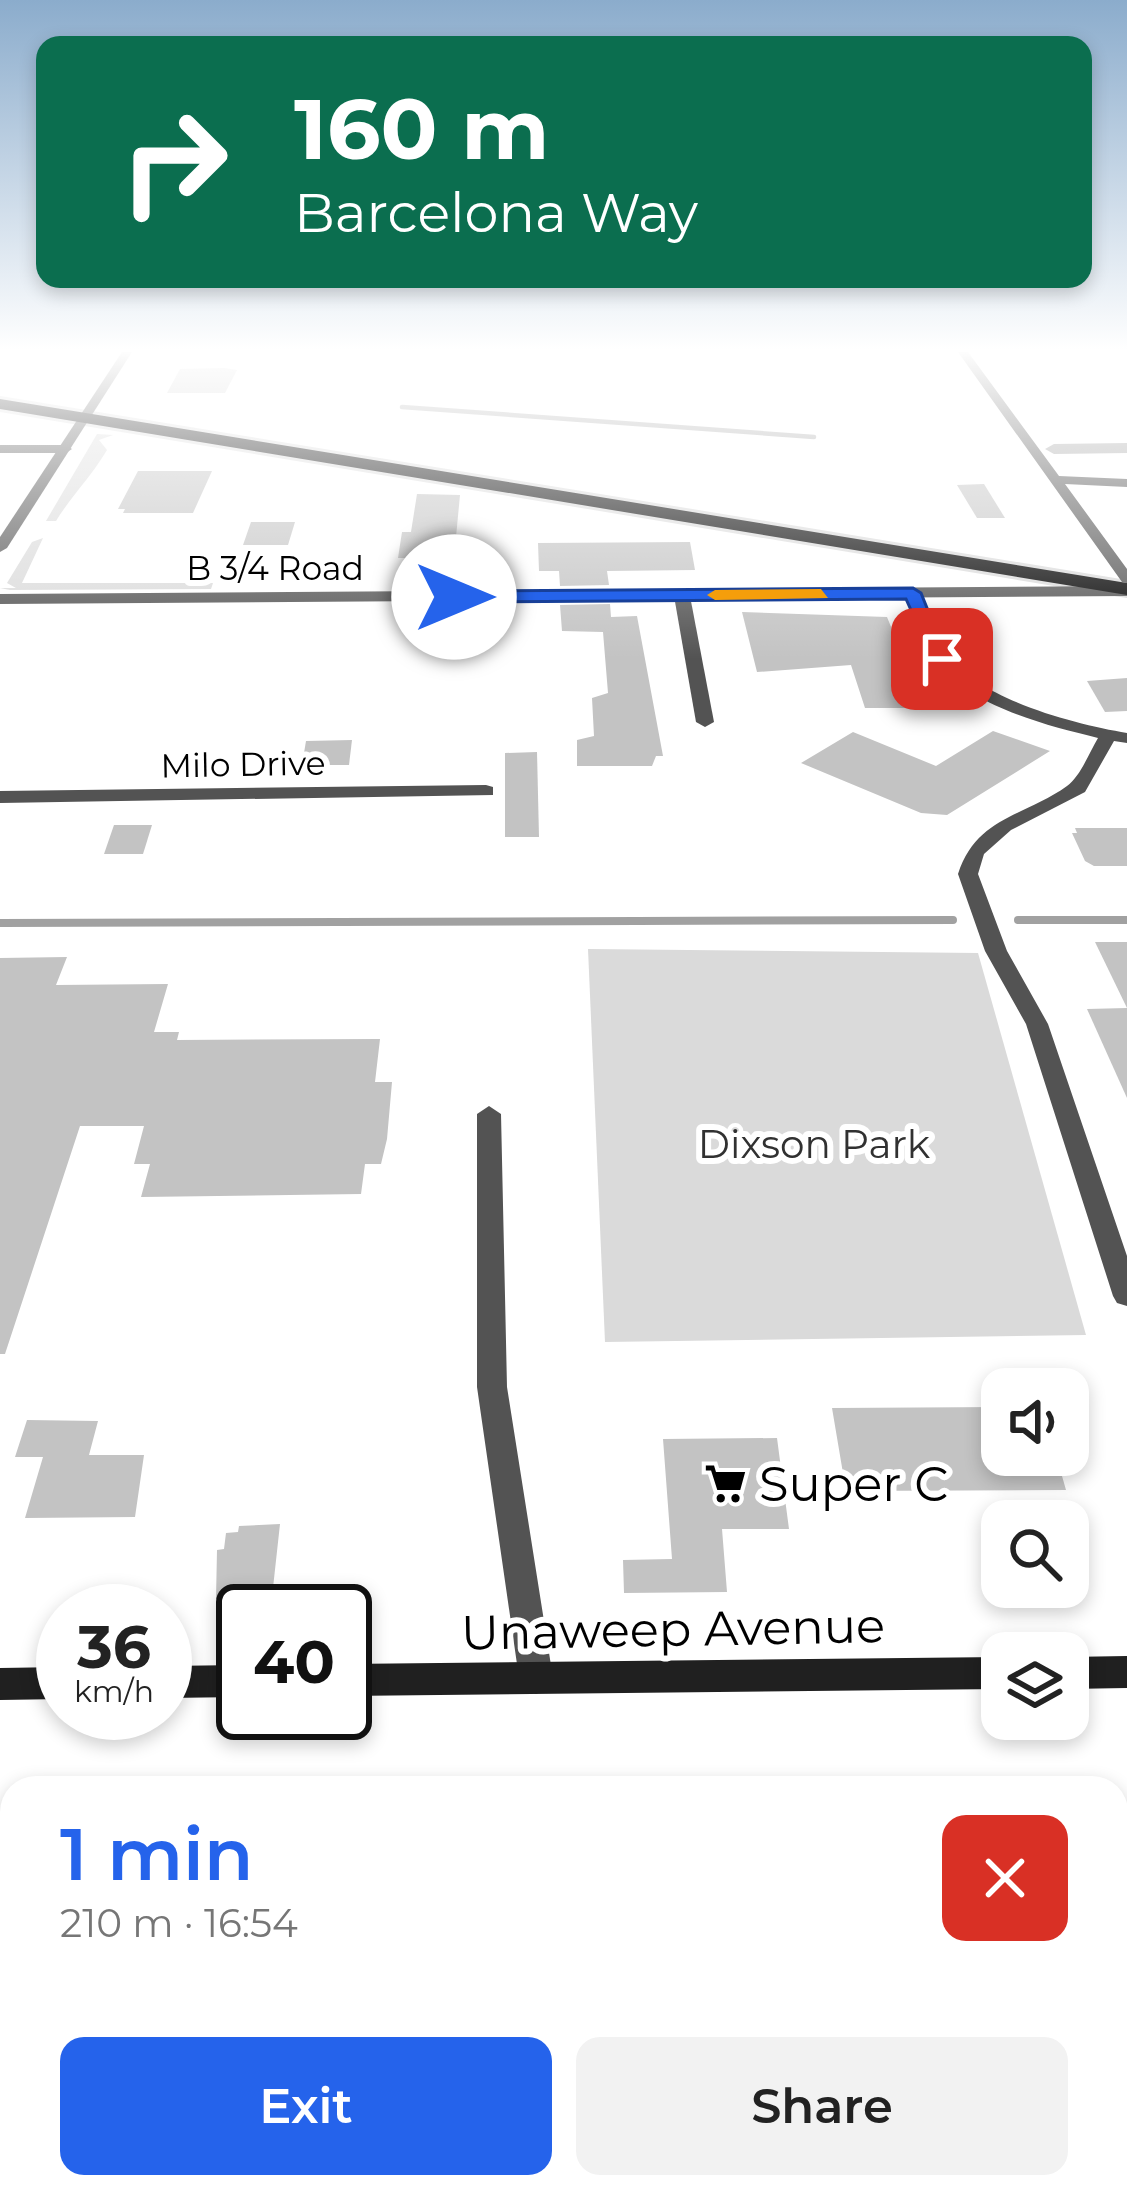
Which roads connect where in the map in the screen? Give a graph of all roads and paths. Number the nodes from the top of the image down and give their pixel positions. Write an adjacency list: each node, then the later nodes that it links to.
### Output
1 (61, 455): 6 (street)
2 (345, 455): 7 (highway)
3 (1035, 455): 4 (street)
4 (1053, 480): 5 (street); 7 (street)
5 (1127, 483)
6 (0, 548)
7 (1126, 581): 8 (street, B 3/4 Road)
8 (913, 593): 9 (street, B 3/4 Road); 12 (street)
9 (682, 596): 10 (street, B 3/4 Road); 11 (street)
10 (0, 599)
11 (705, 722)
12 (1118, 736): 16 (street)
13 (486, 791): 14 (street, Milo Drive)
14 (0, 796)
15 (489, 1114): 20 (street)
16 (1127, 1296)
17 (1089, 1672): 18 (main road)
18 (1127, 1672)
19 (981, 1673): 20 (main road, Unaweep Avenue)
20 (536, 1678): 21 (main road, Unaweep Avenue)
21 (372, 1680)
22 (36, 1683): 23 (main road)
23 (0, 1684)

